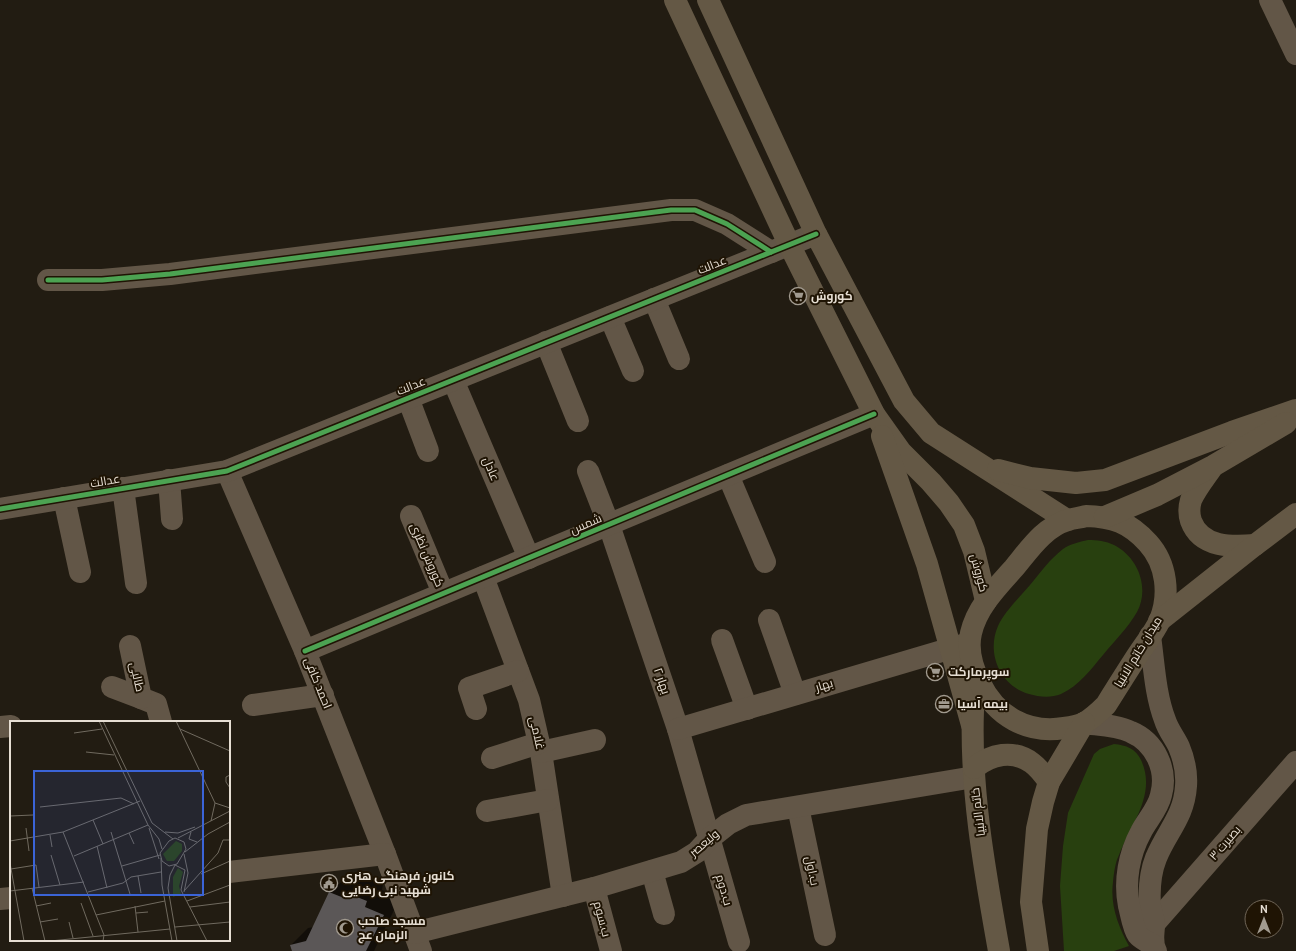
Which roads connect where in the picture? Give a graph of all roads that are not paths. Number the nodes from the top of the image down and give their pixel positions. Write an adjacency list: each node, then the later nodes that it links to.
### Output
1 (675, 0): 6 (main road, کوروش)
2 (708, 0): 5 (main road)
3 (1270, 0): 4 (street)
4 (1296, 54)
5 (816, 234): 6 (street, عدالت); 20 (main road)
6 (780, 248): 7 (street); 8 (street, عدالت); 16 (main road, کوروش)
7 (48, 280)
8 (654, 299): 9 (street, عدالت); 11 (street)
9 (610, 317): 10 (street, عدالت); 12 (street)
10 (546, 342): 13 (street, عدالت); 18 (street)
11 (679, 359)
12 (633, 371)
13 (453, 380): 14 (street, عدالت); 36 (street, عادل)
14 (408, 398): 19 (street); 22 (street, عدالت)
15 (1296, 410): 20 (main road)
16 (874, 414): 24 (street, شمس); 42 (main road, کوروش); 46 (main road)
17 (1296, 417): 21 (main road)
18 (578, 421)
19 (428, 451)
20 (972, 460): 33 (main road)
21 (1213, 466): 31 (main road); 35 (main road)
22 (227, 471): 25 (street, عدالت); 48 (street, احمد کافی)
23 (588, 471): 34 (street, بهار ۲)
24 (728, 475): 34 (street, شمس); 37 (street)
25 (169, 480): 26 (street, عدالت); 32 (street)
26 (123, 488): 27 (street, عدالت); 40 (street)
27 (64, 498): 28 (street, عدالت); 38 (street)
28 (0, 509)
29 (1296, 514): 35 (main road)
30 (411, 516): 41 (street, کوروش نظری)
31 (1105, 517): 33 (main road, میدان خاتم الانبیا); 44 (main road, میدان خاتم الانبیا)
32 (172, 519)
33 (1067, 520): 42 (main road, میدان خاتم الانبیا)
34 (609, 525): 36 (street, شمس); 63 (street, بهار ۲)
35 (1255, 545): 44 (main road)
36 (528, 558): 39 (street, شمس)
37 (765, 562)
38 (80, 572)
39 (483, 577): 41 (street, شمس); 49 (street, غلامی)
40 (136, 583)
41 (443, 594): 48 (street, شمس)
42 (986, 601): 46 (main road, میدان خاتم الانبیا)
43 (769, 620): 52 (street)
44 (1154, 629): 59 (main road, میدان خاتم الانبیا); 85 (street)
45 (722, 640): 57 (street)
46 (960, 645): 50 (main road, میدان خاتم الانبیا); 52 (street, بهار); 60 (main road)
47 (130, 646): 54 (street, طالبی)
48 (305, 651): 53 (street, احمد کافی)
49 (518, 671): 56 (street); 65 (street, غلامی)
50 (974, 672): 59 (main road, میدان خاتم الانبیا); 60 (main road, خاتم الانبیا)
51 (112, 687): 54 (street)
52 (795, 694): 57 (street, بهار)
53 (322, 695): 55 (street); 76 (street, احمد کافی)
54 (141, 698): 58 (street, طالبی)
55 (253, 705)
56 (476, 709)
57 (747, 709): 63 (street, بهار)
58 (161, 721)
59 (1084, 723): 69 (main road); 85 (street)
60 (972, 725): 68 (main road, خاتم الانبیا)
61 (10, 726): 62 (street)
62 (0, 727)
63 (678, 729): 75 (street, بهار ۲)
64 (595, 740): 65 (street)
65 (540, 747): 66 (street); 72 (street, غلامی)
66 (492, 758)
67 (1296, 762): 71 (street, بصیرت ۳)
68 (974, 773): 69 (main road); 73 (street, ولیعصر); 89 (main road, خاتم الانبیا)
69 (1049, 782): 90 (main road)
70 (1296, 782): 71 (street)
71 (1268, 794): 85 (street, بصیرت ۳)
72 (548, 800): 74 (street); 80 (street, غلامی)
73 (798, 807): 75 (street, ولیعصر); 84 (street, ب.اول)
74 (487, 812)
75 (709, 839): 77 (street, ولیعصر); 87 (street, ب.دوم)
76 (385, 854): 78 (street); 86 (street, احمد کافی)
77 (652, 871): 79 (street, ولیعصر); 83 (street)
78 (230, 872)
79 (594, 888): 80 (street, ولیعصر); 88 (street, ب.سوم)
80 (563, 896): 86 (street, ولیعصر)
81 (10, 898): 82 (street)
82 (0, 899)
83 (664, 914)
84 (825, 935)
85 (1154, 940)
86 (418, 942)
87 (738, 942)
88 (611, 951)
89 (999, 951)
90 (1038, 951)

